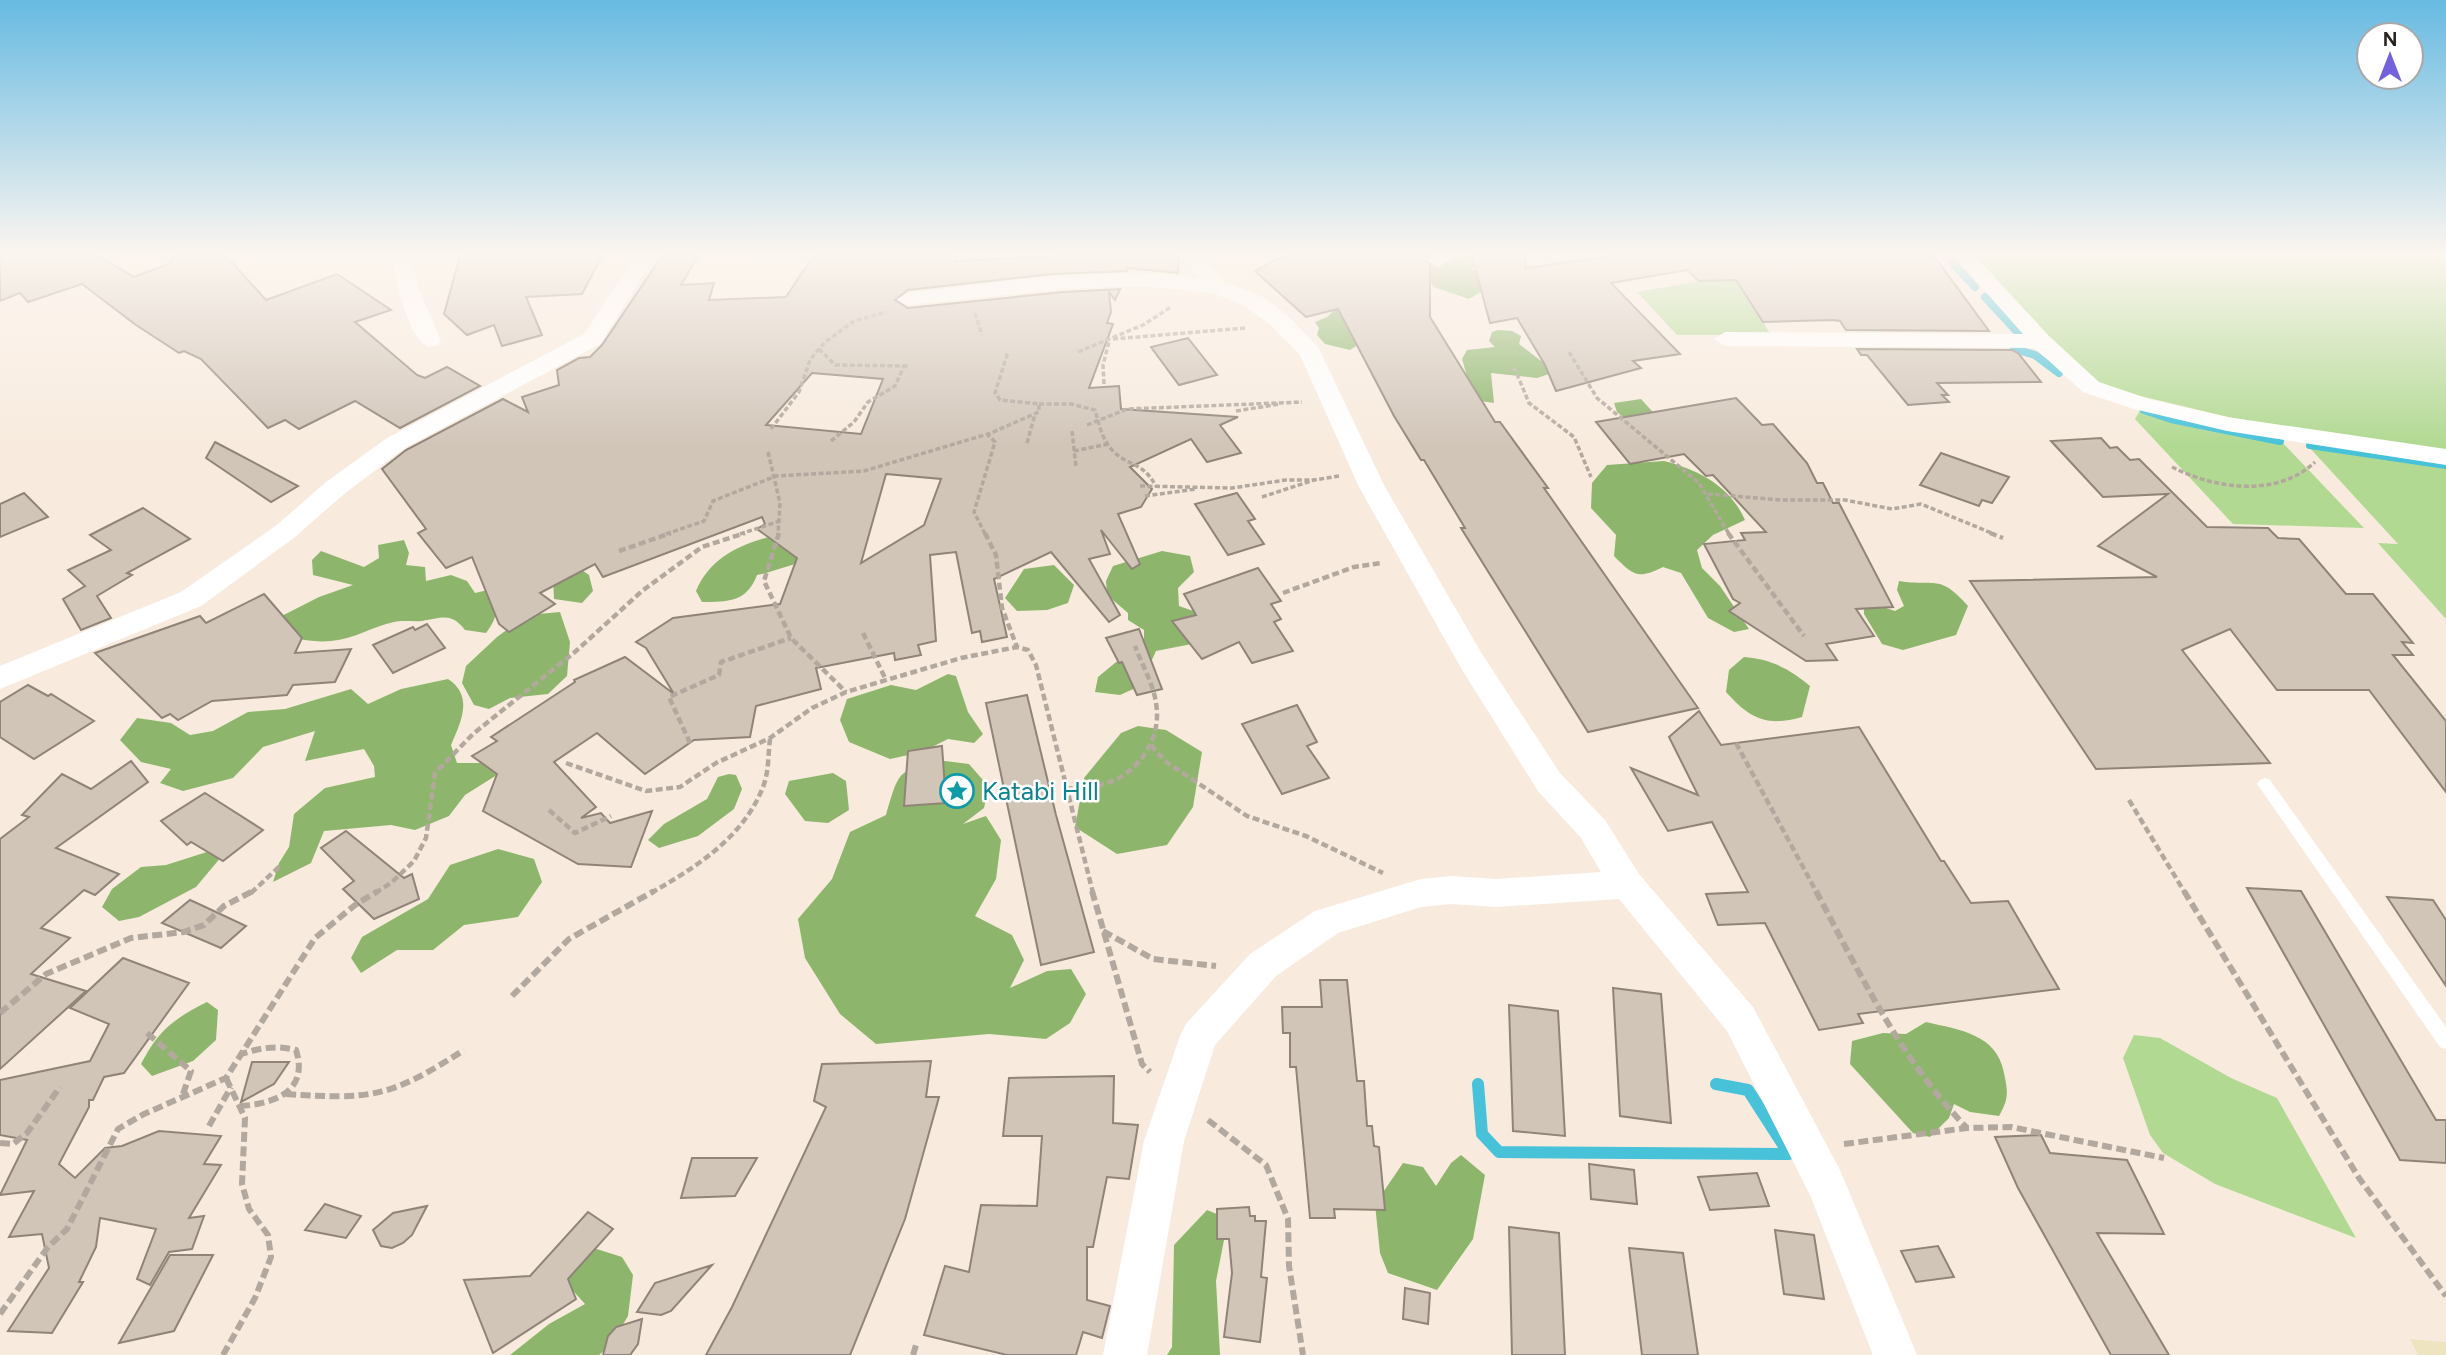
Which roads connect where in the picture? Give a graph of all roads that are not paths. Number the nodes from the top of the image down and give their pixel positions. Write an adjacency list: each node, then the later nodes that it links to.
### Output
1 (421, 319): 6 (street)
2 (605, 319): 9 (street)
3 (1278, 319): 11 (street)
4 (2021, 319): 7 (street)
5 (1725, 339): 7 (street)
6 (430, 340)
7 (2040, 341): 8 (street)
8 (2446, 457)
9 (0, 678)
10 (2265, 783): 12 (lane)
11 (1627, 884): 13 (street); 14 (street)
12 (2446, 1041)
13 (1125, 1355)
14 (1895, 1355)

